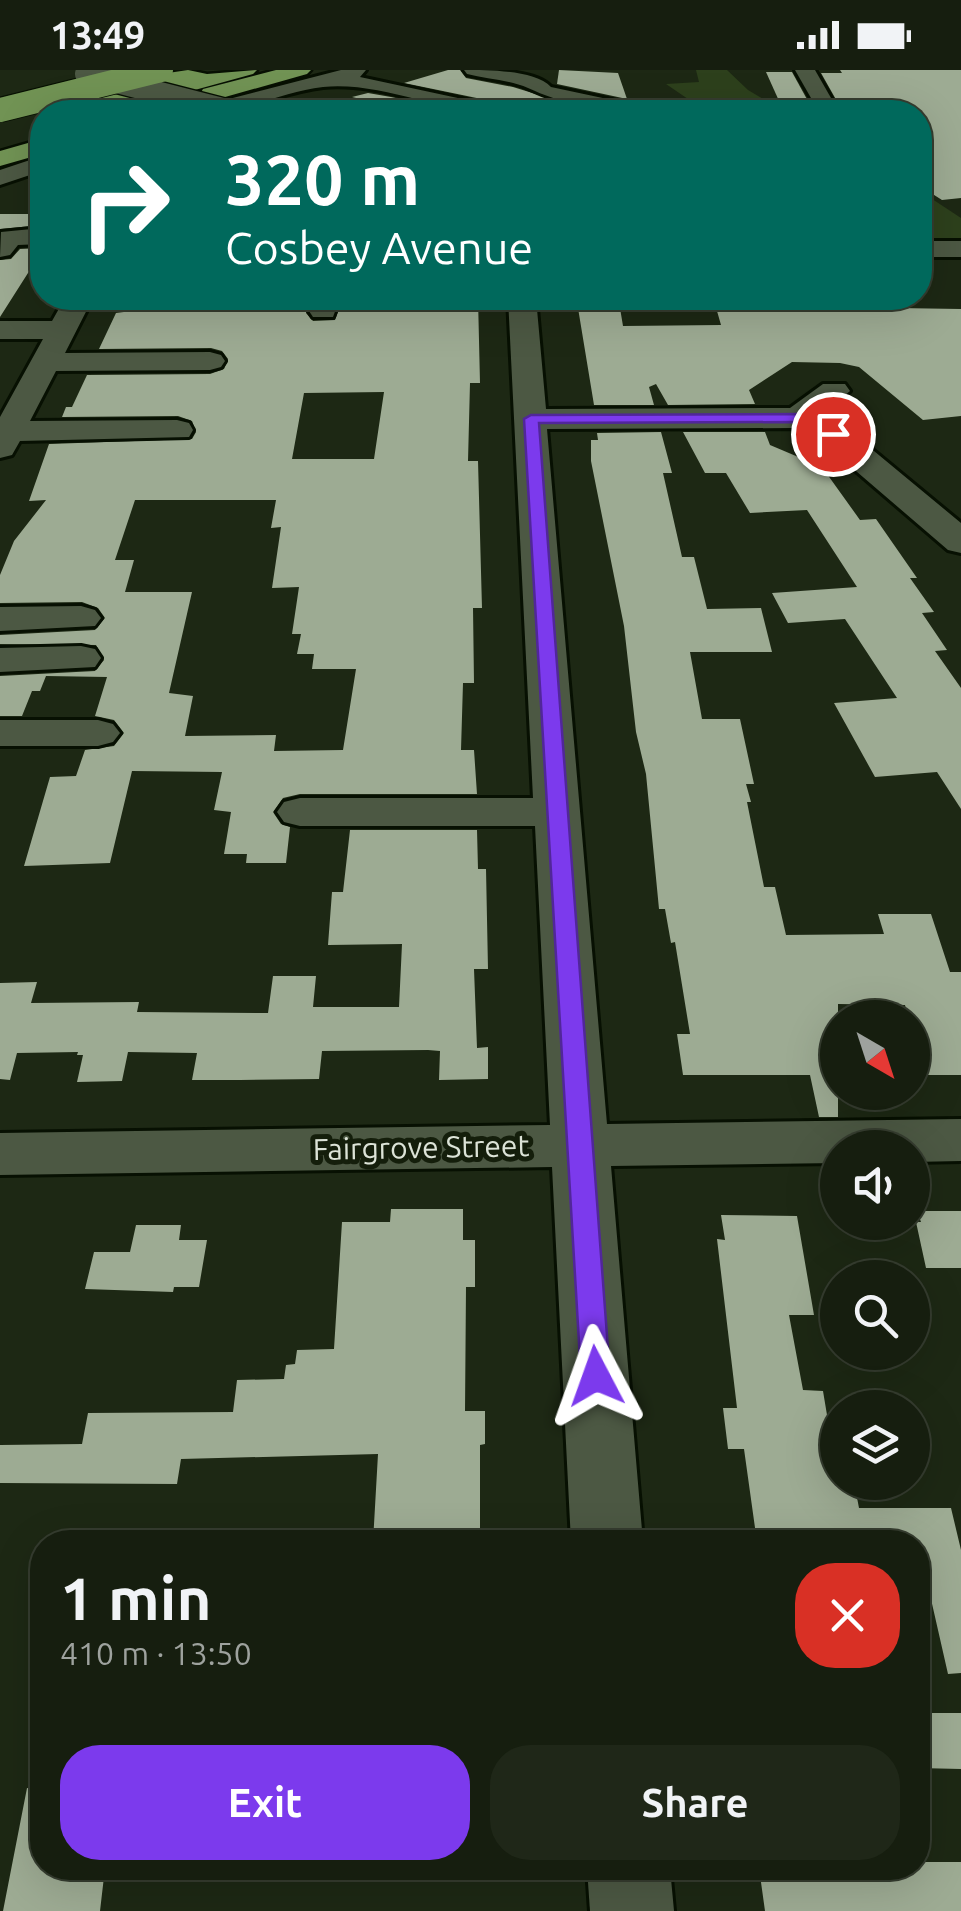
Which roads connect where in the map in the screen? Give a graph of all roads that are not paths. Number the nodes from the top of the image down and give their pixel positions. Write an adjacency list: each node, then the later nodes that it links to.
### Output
1 (161, 70): 12 (highway, bridge)
2 (246, 70): 15 (highway)
3 (272, 70): 16 (highway)
4 (300, 70): 17 (highway)
5 (363, 70): 10 (street)
6 (474, 70): 11 (street)
7 (805, 70): 22 (street)
8 (78, 72): 18 (street, bridge)
9 (207, 73): 13 (highway); 14 (highway)
10 (324, 92): 19 (street); 20 (street)
11 (531, 93): 21 (street)
12 (43, 100)
13 (52, 100)
14 (98, 100)
15 (128, 100)
16 (154, 100)
17 (187, 100)
18 (187, 100)
19 (251, 100)
20 (443, 100)
21 (608, 100)
22 (822, 100)
23 (30, 103): 25 (highway, bridge)
24 (30, 105): 25 (highway)
25 (0, 111)
26 (30, 117): 27 (highway)
27 (0, 125)
28 (30, 129): 29 (highway)
29 (0, 137)
30 (30, 141): 31 (highway)
31 (0, 149)
32 (30, 150): 33 (highway)
33 (0, 159)
34 (30, 167): 35 (street)
35 (0, 178)
36 (30, 237): 37 (street)
37 (0, 249): 38 (street)
38 (30, 249)
39 (932, 249): 40 (street)
40 (961, 249)
41 (73, 310): 44 (street)
42 (523, 310): 49 (street)
43 (0, 330): 44 (street)
44 (62, 330): 46 (street)
45 (210, 361): 46 (street)
46 (45, 362): 50 (street)
47 (834, 391): 48 (street)
48 (798, 418): 49 (street); 52 (street)
49 (531, 419): 58 (street)
50 (5, 430): 51 (street)
51 (177, 430)
52 (961, 542)
53 (0, 619): 54 (street)
54 (0, 660)
55 (0, 733): 56 (street)
56 (98, 733)
57 (300, 812): 58 (street)
58 (558, 812): 60 (street)
59 (961, 1140): 60 (street, Fairgrove Street)
60 (580, 1145): 61 (street, Fairgrove Street); 62 (street)
61 (0, 1154)
62 (606, 1530)
63 (630, 1880): 64 (street)
64 (632, 1911)

